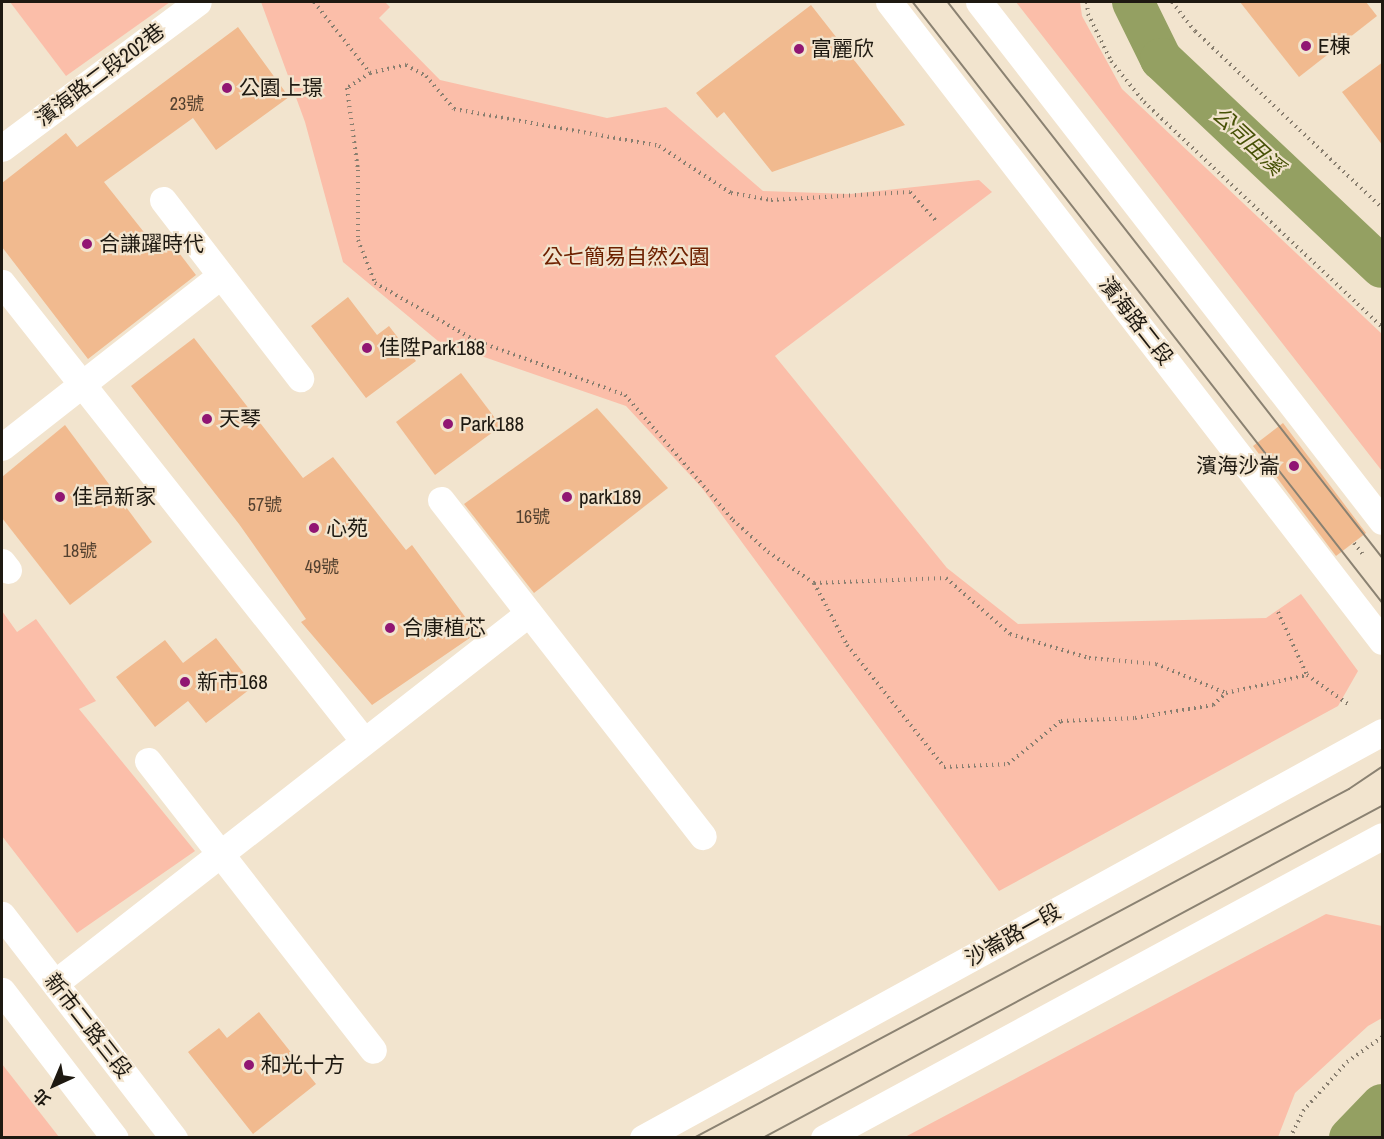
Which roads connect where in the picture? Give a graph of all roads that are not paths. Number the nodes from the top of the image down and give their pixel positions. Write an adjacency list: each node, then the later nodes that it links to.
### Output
1 (198, 2): 4 (street, 濱海路二段202巷)
2 (889, 2): 14 (street, 濱海路二段)
3 (979, 2): 12 (street)
4 (2, 148)
5 (163, 200): 6 (street)
6 (221, 275): 8 (street); 9 (street)
7 (2, 283): 9 (street)
8 (300, 378)
9 (83, 383): 10 (street); 16 (street)
10 (2, 447)
11 (441, 500): 13 (street)
12 (1383, 521)
13 (529, 613): 16 (street); 18 (street)
14 (1383, 641)
15 (1383, 732): 27 (street, 沙崙路一段)
16 (363, 740): 20 (street)
17 (147, 760): 20 (street)
18 (703, 836)
19 (1383, 836): 28 (street)
20 (218, 853): 22 (street); 24 (street)
21 (2, 915): 22 (street, 新市二路三段)
22 (55, 983): 26 (street, 新市二路三段)
23 (2, 991): 25 (street)
24 (373, 1050)
25 (115, 1137)
26 (174, 1137)
27 (643, 1137)
28 (824, 1137)

